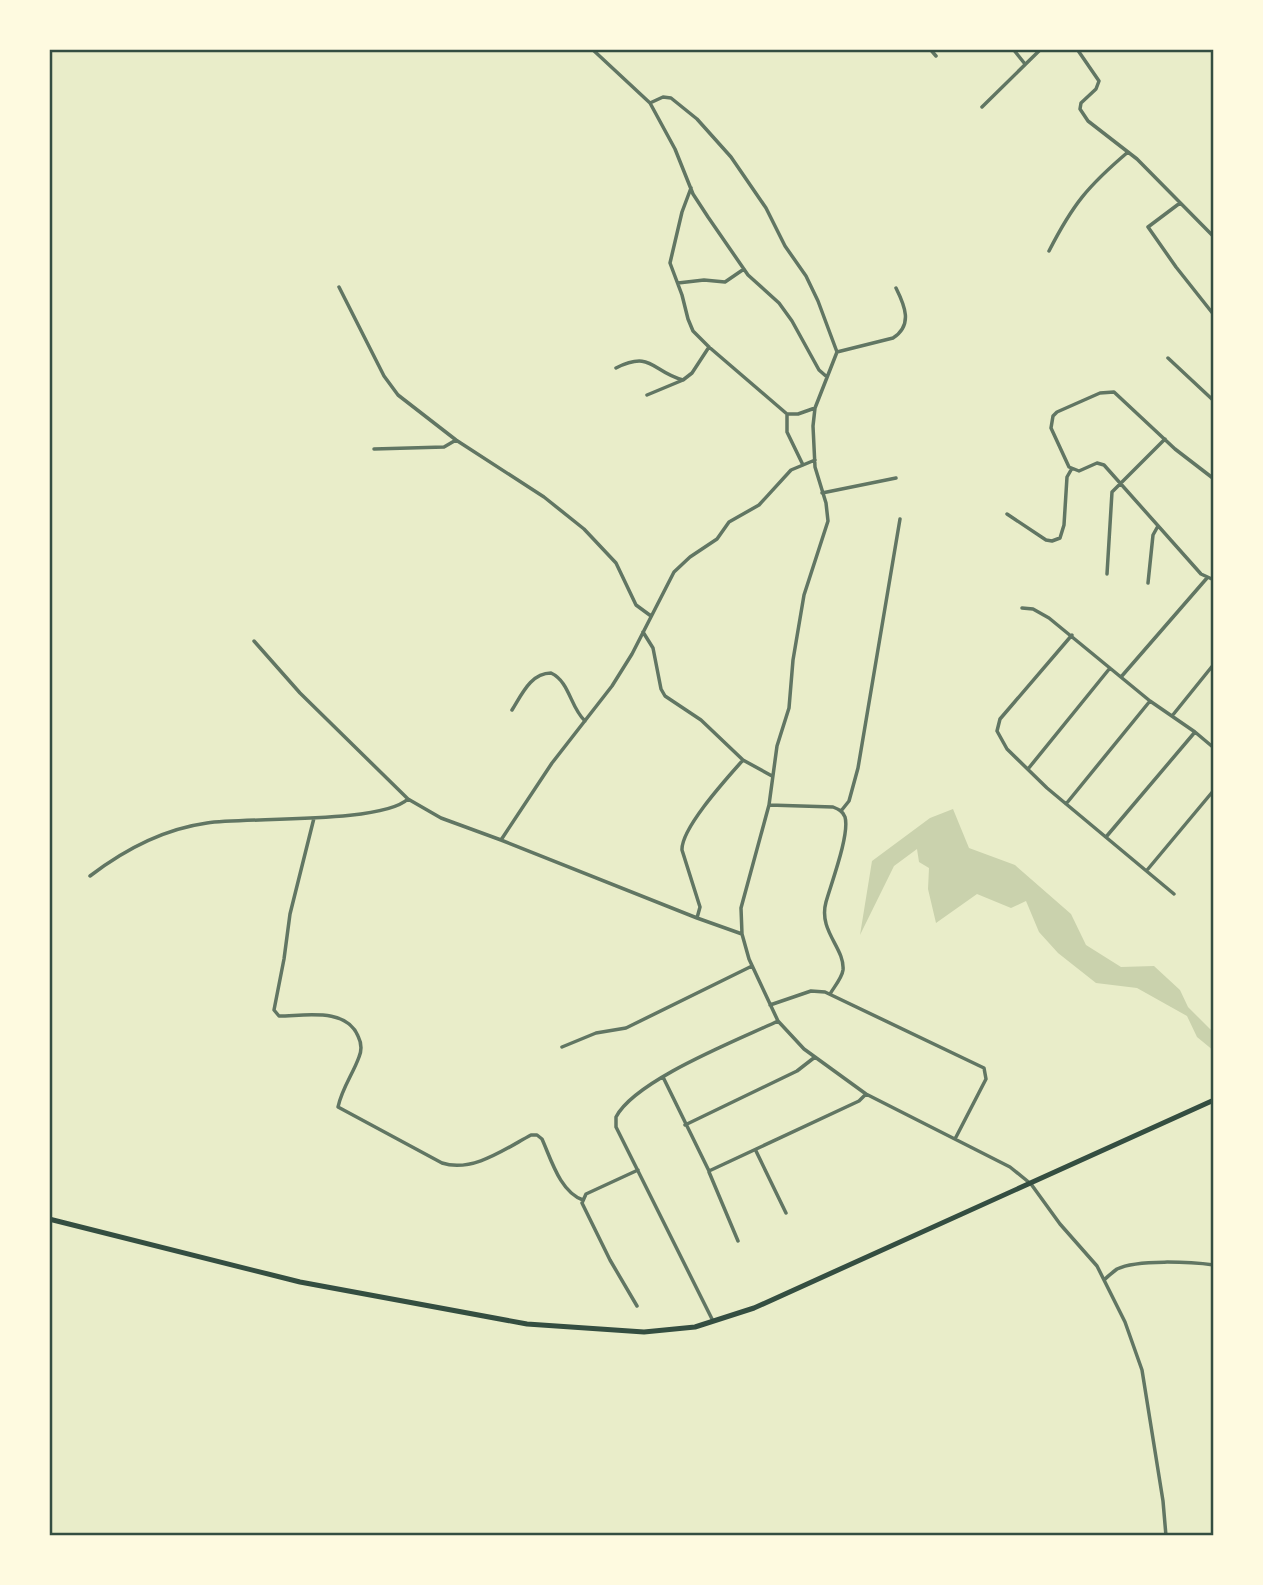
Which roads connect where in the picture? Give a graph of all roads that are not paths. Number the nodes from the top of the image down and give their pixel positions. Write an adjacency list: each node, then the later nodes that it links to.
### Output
1 (592, 49): 8 (street)
2 (930, 49): 6 (street)
3 (1013, 49): 7 (street)
4 (1041, 49): 7 (street)
5 (1077, 49): 10 (street)
6 (936, 56)
7 (1025, 64): 9 (street)
8 (650, 103): 11 (street); 21 (street)
9 (982, 107)
10 (1128, 152): 12 (street); 14 (street)
11 (691, 188): 15 (street); 16 (street)
12 (1180, 203): 13 (street); 19 (street)
13 (1214, 237)
14 (1049, 251)
15 (744, 269): 16 (street); 24 (street)
16 (678, 283): 20 (street)
17 (339, 287): 31 (street)
18 (896, 288): 21 (street)
19 (1214, 315)
20 (709, 347): 25 (street); 29 (street)
21 (837, 352): 24 (street)
22 (1168, 358): 27 (street)
23 (616, 368): 25 (street)
24 (827, 377): 28 (street)
25 (683, 380): 26 (street)
26 (647, 395)
27 (1214, 401)
28 (815, 408): 29 (street); 33 (street)
29 (787, 414): 34 (street)
30 (1165, 439): 35 (street); 37 (street); 38 (street)
31 (456, 440): 32 (street); 48 (street)
32 (374, 449)
33 (815, 460): 34 (street); 39 (street)
34 (803, 465): 48 (street)
35 (1071, 469): 38 (street); 40 (street)
36 (896, 478): 39 (street)
37 (1214, 479)
38 (1120, 483): 42 (street); 43 (street)
39 (822, 493): 63 (street)
40 (1007, 514)
41 (900, 519): 68 (street)
42 (1158, 526): 44 (street); 46 (street)
43 (1107, 574)
44 (1207, 578): 45 (street); 54 (street)
45 (1214, 580)
46 (1148, 583)
47 (1022, 608): 50 (street)
48 (651, 616): 49 (street)
49 (643, 632): 58 (street); 61 (street)
50 (1072, 635): 53 (street); 62 (street)
51 (254, 641): 65 (street)
52 (1214, 664): 57 (street)
53 (1110, 668): 54 (street); 62 (street)
54 (1121, 677): 55 (street)
55 (1150, 701): 57 (street); 66 (street)
56 (513, 710): 58 (street)
57 (1172, 716): 59 (street)
58 (585, 721): 71 (street)
59 (1195, 732): 60 (street); 70 (street)
60 (1214, 748)
61 (743, 760): 63 (street); 75 (street)
62 (1028, 769): 66 (street)
63 (772, 776): 67 (street)
64 (1214, 790): 72 (street)
65 (408, 799): 69 (street); 71 (street)
66 (1066, 804): 70 (street)
67 (769, 805): 68 (street); 76 (street)
68 (841, 811): 78 (street)
69 (314, 818): 73 (street); 92 (street)
70 (1107, 837): 72 (street)
71 (501, 840): 75 (street)
72 (1147, 869): 74 (street)
73 (90, 876)
74 (1174, 894)
75 (696, 918): 76 (street)
76 (742, 934): 77 (street)
77 (752, 966): 79 (street); 81 (street)
78 (830, 994): 79 (street); 87 (street)
79 (770, 1005): 80 (street)
80 (778, 1021): 82 (street); 83 (street)
81 (562, 1047)
82 (815, 1058): 84 (street); 86 (street)
83 (663, 1077): 86 (street); 89 (street)
84 (866, 1094): 87 (street); 88 (street)
85 (1214, 1100): 91 (main road)
86 (685, 1125): 90 (street)
87 (955, 1139): 91 (street)
88 (757, 1151): 90 (street); 93 (street)
89 (638, 1170): 92 (street); 99 (street)
90 (709, 1171): 95 (street)
91 (1031, 1184): 97 (street); 99 (main road)
92 (583, 1200): 98 (street)
93 (786, 1213)
94 (49, 1219): 99 (main road)
95 (738, 1241)
96 (1214, 1265): 97 (street)
97 (1104, 1280): 100 (street)
98 (637, 1306)
99 (714, 1322)
100 (1166, 1536)

